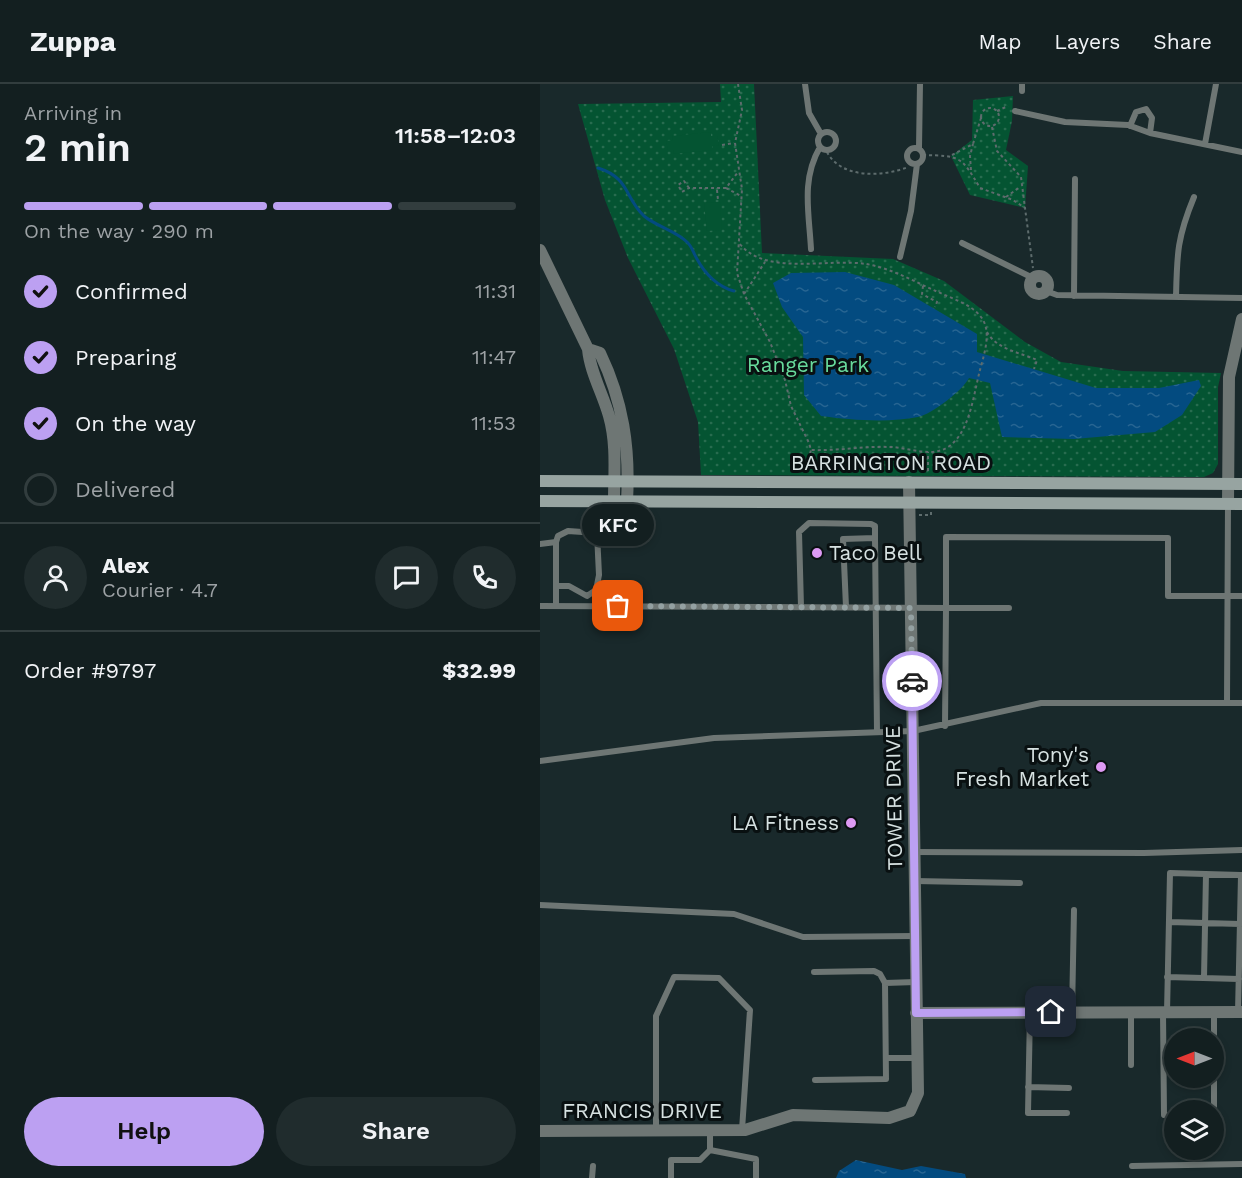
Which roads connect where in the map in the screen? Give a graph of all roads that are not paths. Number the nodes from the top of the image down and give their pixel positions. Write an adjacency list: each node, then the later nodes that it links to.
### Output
1 (805, 84): 7 (lane)
2 (920, 84): 10 (lane)
3 (1216, 84): 8 (lane)
4 (1015, 111): 5 (lane)
5 (1130, 126): 6 (lane); 6 (lane)
6 (1150, 133): 8 (lane)
7 (821, 134): 9 (lane); 9 (lane)
8 (1204, 144): 11 (lane)
9 (823, 148): 16 (lane)
10 (919, 148): 12 (lane); 12 (lane)
11 (1242, 152)
12 (915, 164): 18 (lane)
13 (1076, 179): 21 (lane)
14 (1194, 197): 22 (lane)
15 (962, 243): 19 (lane)
16 (811, 249)
17 (540, 250): 26 (street)
18 (900, 257)
19 (1033, 273): 20 (street)
20 (1046, 291): 21 (lane)
21 (1074, 296): 22 (lane)
22 (1176, 297): 23 (lane)
23 (1242, 298)
24 (1242, 319): 25 (street)
25 (1240, 337): 31 (street)
26 (588, 349): 28 (street); 29 (street)
27 (540, 481): 28 (main road, BARRINGTON ROAD)
28 (614, 481): 29 (main road, BARRINGTON ROAD); 34 (street)
29 (628, 482): 30 (main road, BARRINGTON ROAD); 34 (street)
30 (909, 482): 31 (main road, BARRINGTON ROAD); 35 (street, TOWER DRIVE)
31 (1227, 484): 32 (main road, BARRINGTON ROAD); 36 (street)
32 (1242, 484)
33 (540, 501): 34 (main road, BARRINGTON ROAD)
34 (621, 501): 35 (main road, BARRINGTON ROAD)
35 (909, 502): 36 (main road, BARRINGTON ROAD); 49 (street, TOWER DRIVE)
36 (1228, 504): 37 (main road, BARRINGTON ROAD); 42 (lane)
37 (1242, 504)
38 (875, 538): 46 (lane); 47 (lane); 48 (lane)
39 (556, 542): 40 (lane); 41 (lane); 41 (lane)
40 (540, 544)
41 (556, 586): 45 (lane)
42 (1227, 596): 43 (lane); 50 (lane); 52 (lane)
43 (1242, 597)
44 (540, 606): 45 (lane)
45 (556, 606): 46 (lane)
46 (801, 607): 47 (lane)
47 (846, 607): 48 (lane)
48 (877, 607): 49 (lane); 56 (lane)
49 (911, 608): 50 (lane); 55 (street, TOWER DRIVE)
50 (946, 608): 51 (lane); 54 (lane)
51 (1009, 608)
52 (1227, 703): 53 (lane); 54 (lane)
53 (1242, 703)
54 (945, 726): 55 (lane)
55 (913, 731): 56 (lane); 59 (street, TOWER DRIVE)
56 (877, 732): 57 (lane)
57 (540, 761)
58 (1242, 850): 59 (lane)
59 (914, 852): 61 (street, TOWER DRIVE)
60 (1206, 874): 65 (lane); 66 (lane); 67 (lane)
61 (915, 881): 62 (lane); 68 (street, TOWER DRIVE)
62 (1020, 882)
63 (540, 905): 68 (lane)
64 (1074, 910): 76 (lane)
65 (1169, 922): 66 (lane); 70 (lane)
66 (1205, 923): 67 (lane); 71 (lane)
67 (1240, 924): 72 (lane)
68 (915, 936): 73 (street, TOWER DRIVE)
69 (814, 972): 74 (lane)
70 (1167, 977): 71 (lane); 78 (lane)
71 (1204, 978): 72 (lane)
72 (1239, 979): 80 (lane)
73 (916, 982): 74 (lane); 81 (street, TOWER DRIVE)
74 (885, 983): 82 (lane)
75 (1030, 1012): 76 (street); 81 (street); 86 (lane)
76 (1072, 1012): 77 (street)
77 (1131, 1012): 78 (street); 84 (lane)
78 (1165, 1012): 79 (street); 88 (lane)
79 (1214, 1012): 80 (street); 89 (lane)
80 (1240, 1012)
81 (916, 1013): 83 (street, TOWER DRIVE)
82 (886, 1058): 83 (lane); 85 (lane)
83 (917, 1058): 90 (street, TOWER DRIVE)
84 (1131, 1065)
85 (815, 1080)
86 (1028, 1087): 87 (lane); 91 (lane)
87 (1069, 1088)
88 (1164, 1100)
89 (1214, 1100)
90 (910, 1111): 94 (street, FRANCIS DRIVE)
91 (1067, 1113)
92 (656, 1130): 93 (street, FRANCIS DRIVE); 94 (lane); 95 (street, FRANCIS DRIVE)
93 (710, 1130): 94 (street, FRANCIS DRIVE); 96 (lane)
94 (743, 1130)
95 (540, 1131)
96 (710, 1150): 101 (lane); 102 (lane)
97 (1242, 1164): 99 (lane)
98 (592, 1166): 100 (lane)
99 (1132, 1166)
100 (592, 1178)
101 (671, 1178)
102 (756, 1178)

